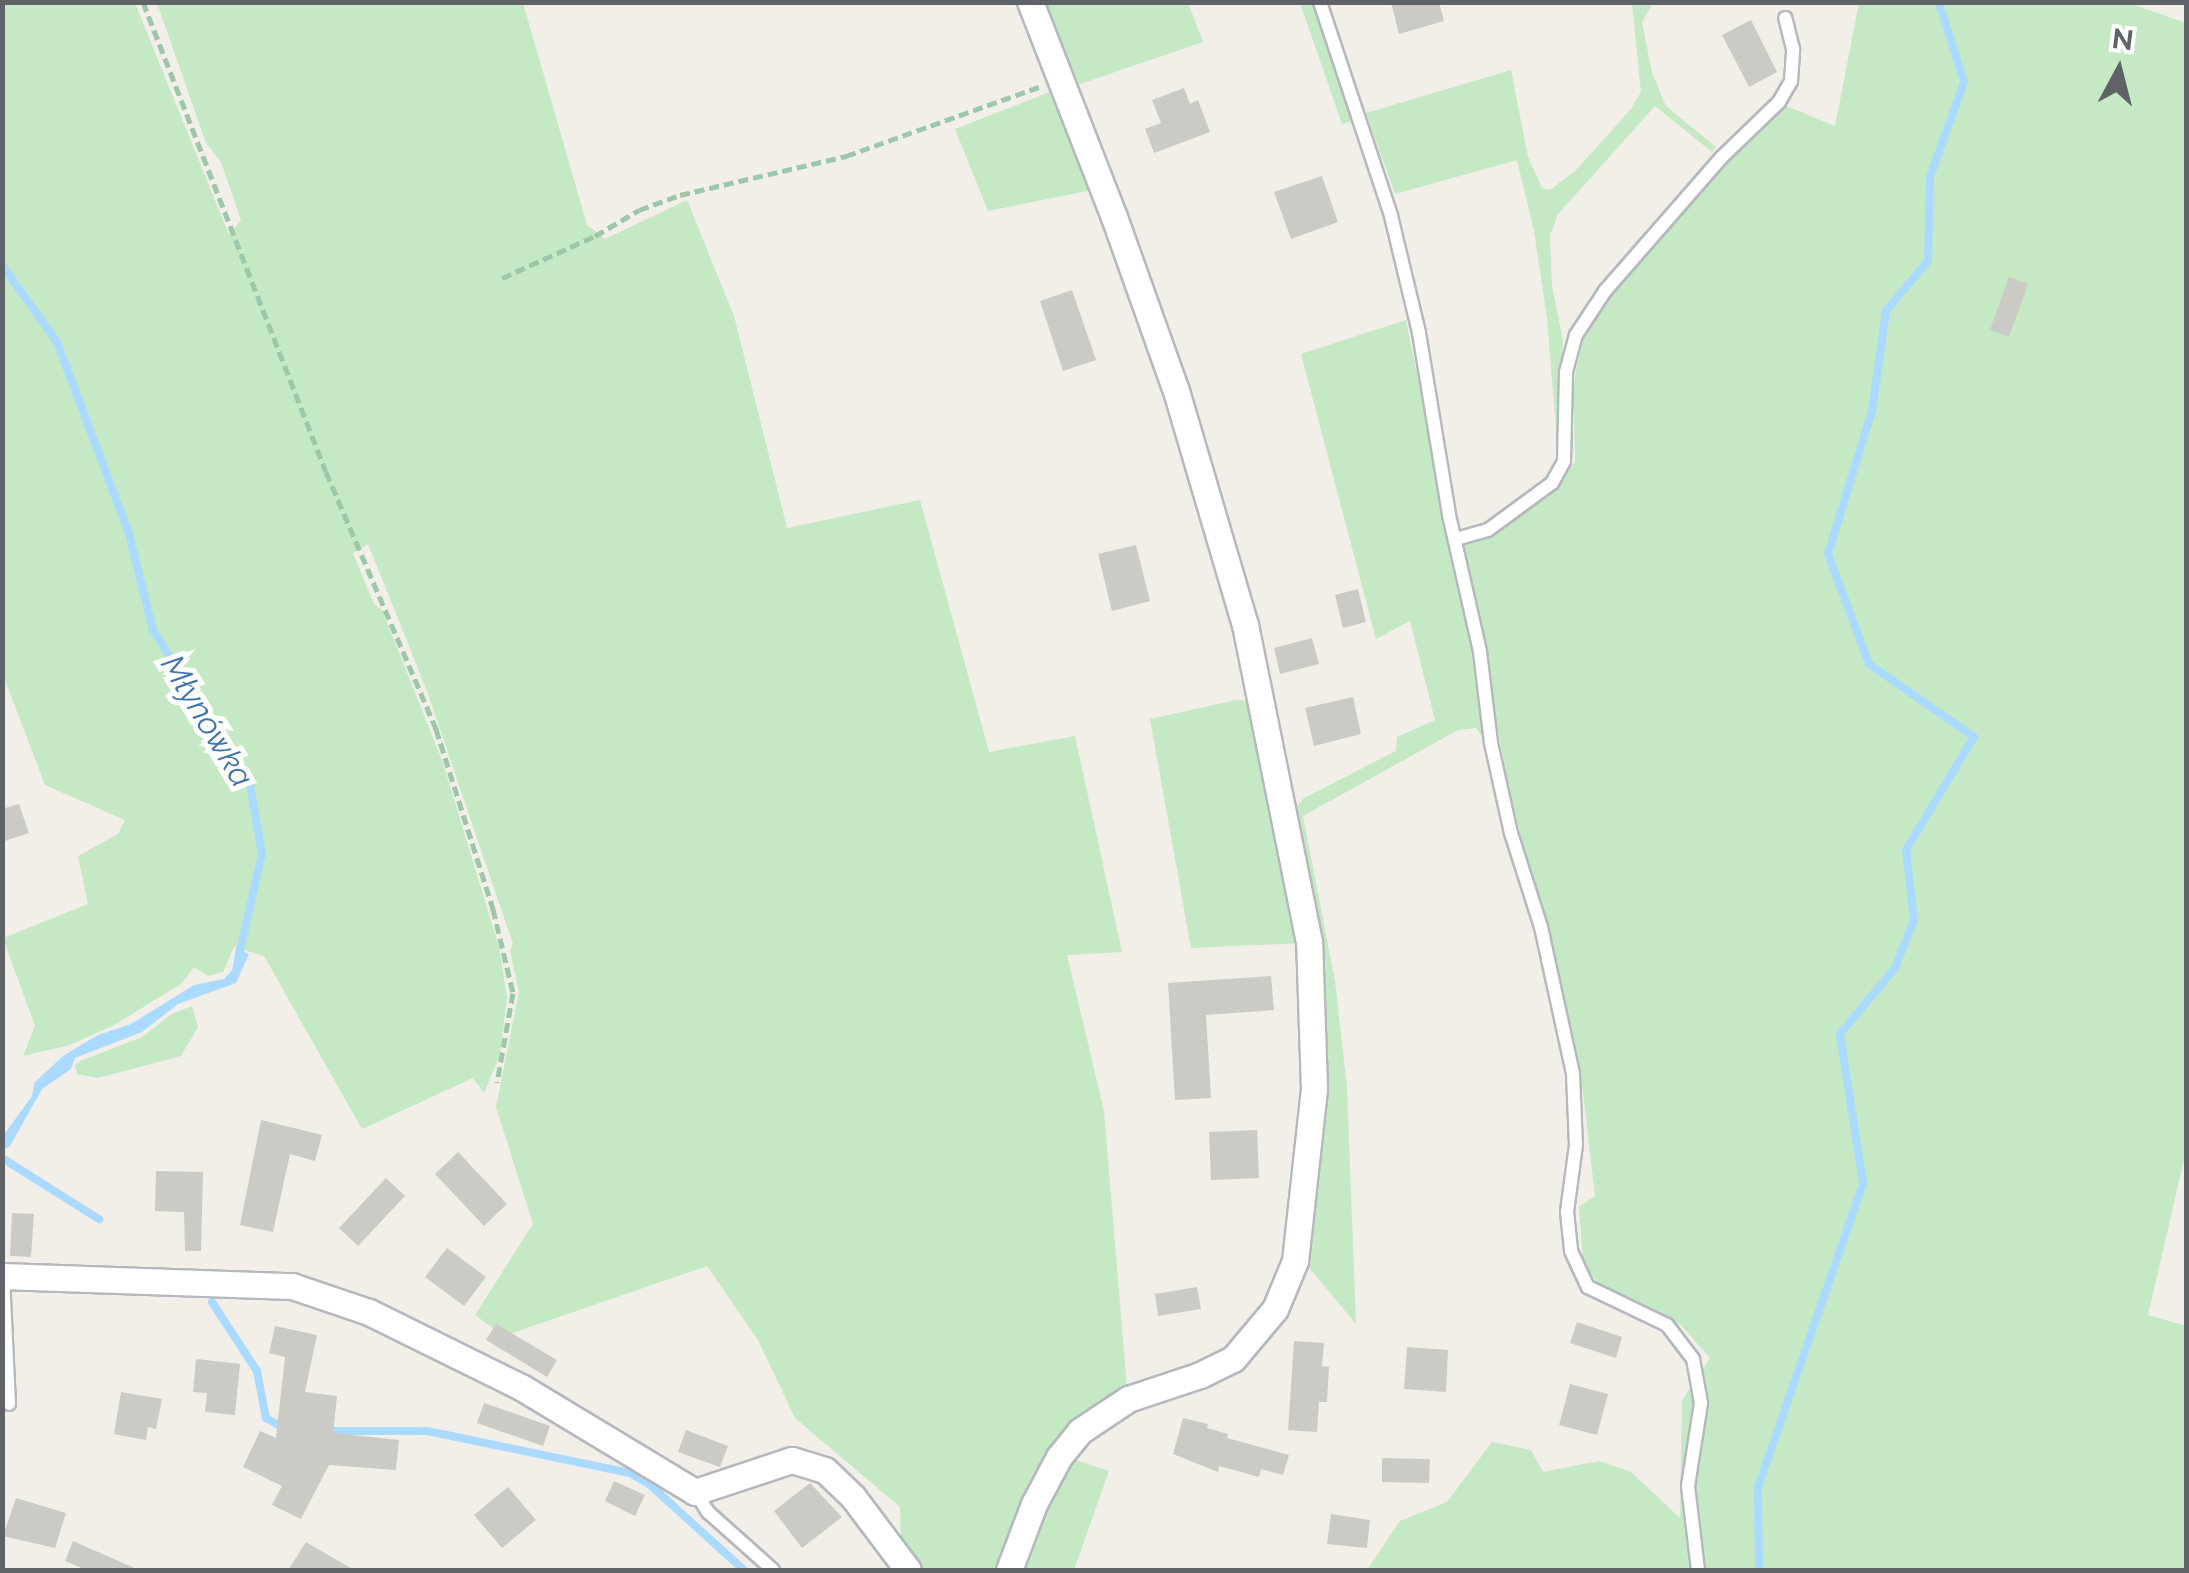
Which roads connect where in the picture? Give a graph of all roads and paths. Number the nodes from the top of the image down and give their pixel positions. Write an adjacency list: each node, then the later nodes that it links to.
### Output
1 (142, 2): 8 (path)
2 (1030, 2): 5 (street)
3 (1320, 2): 7 (lane)
4 (1785, 18): 7 (lane)
5 (1060, 79): 6 (path); 14 (street)
6 (502, 278)
7 (1456, 539): 15 (lane)
8 (497, 1083)
9 (3, 1276): 10 (lane); 11 (street)
10 (9, 1404)
11 (695, 1492): 12 (lane); 13 (street)
12 (773, 1570)
13 (908, 1570)
14 (1009, 1570)
15 (1698, 1570)

